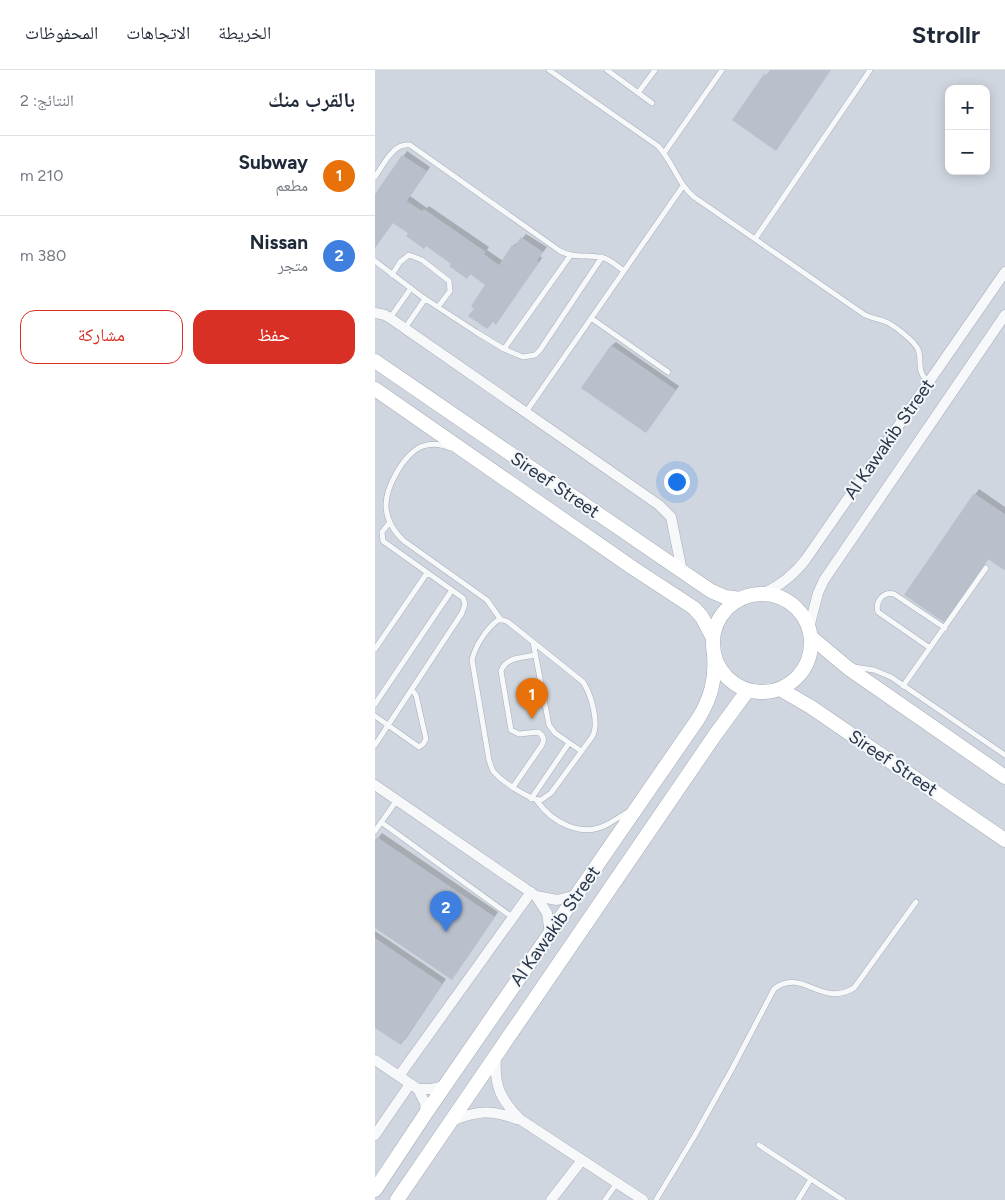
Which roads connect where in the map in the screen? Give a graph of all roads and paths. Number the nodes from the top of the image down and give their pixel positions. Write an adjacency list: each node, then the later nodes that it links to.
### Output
1 (549, 70): 8 (lane)
2 (609, 70): 6 (lane)
3 (655, 70): 6 (lane)
4 (721, 70): 8 (lane)
5 (870, 70): 11 (lane)
6 (638, 93): 7 (lane)
7 (652, 103)
8 (665, 153): 10 (lane)
9 (375, 176): 12 (lane)
10 (683, 186): 11 (lane); 15 (lane)
11 (755, 239): 29 (lane)
12 (570, 256): 13 (lane); 26 (lane)
13 (602, 257): 15 (lane); 26 (lane)
14 (375, 261): 17 (lane)
15 (624, 271): 24 (lane)
16 (1005, 272): 29 (street, Al Kawakib Street)
17 (393, 274): 18 (lane); 20 (lane)
18 (411, 288): 19 (lane); 23 (lane)
19 (425, 299): 20 (lane); 25 (lane)
20 (438, 307): 26 (lane)
21 (375, 313): 23 (street)
22 (1005, 316): 42 (street, Al Kawakib Street)
23 (390, 318): 25 (street)
24 (591, 318): 28 (lane); 31 (lane)
25 (405, 328): 31 (street)
26 (504, 348)
27 (375, 361): 35 (main road, Sireef Street)
28 (668, 372)
29 (929, 382): 38 (street, Al Kawakib Street)
30 (375, 388): 32 (main road, Sireef Street)
31 (526, 413): 35 (street)
32 (476, 459): 33 (lane); 43 (main road, Sireef Street)
33 (390, 522): 36 (lane); 40 (lane)
34 (986, 568): 41 (lane)
35 (682, 571): 39 (main road, Sireef Street)
36 (427, 573): 37 (lane); 46 (lane)
37 (452, 590): 52 (lane); 54 (lane)
38 (762, 594): 39 (main road); 42 (main road)
39 (741, 599): 43 (main road)
40 (501, 620): 44 (lane); 63 (lane)
41 (945, 628): 45 (lane); 45 (lane)
42 (810, 632): 49 (main road); 51 (main road)
43 (713, 638): 48 (main road)
44 (533, 641): 47 (lane); 59 (lane)
45 (930, 648): 50 (lane)
46 (375, 650)
47 (535, 655): 57 (lane); 63 (lane)
48 (714, 655): 53 (main road); 67 (main road, Al Kawakib Street)
49 (847, 668): 50 (lane); 61 (main road)
50 (903, 686): 60 (lane)
51 (780, 689): 53 (main road); 70 (main road, Sireef Street)
52 (411, 690): 56 (lane); 56 (lane)
53 (748, 690): 76 (main road, Al Kawakib Street)
54 (375, 704)
55 (375, 716): 56 (lane)
56 (388, 725): 58 (lane)
57 (569, 743): 59 (lane); 64 (lane)
58 (375, 745)
59 (581, 751): 66 (lane)
60 (1005, 755)
61 (1005, 777)
62 (375, 785): 65 (street)
63 (513, 786): 64 (lane)
64 (531, 799): 66 (lane)
65 (397, 800): 68 (lane); 71 (street)
66 (537, 800): 67 (lane)
67 (639, 805): 72 (main road, Al Kawakib Street)
68 (381, 822): 69 (lane); 74 (lane)
69 (375, 831)
70 (1005, 840)
71 (534, 894): 72 (street); 74 (street); 75 (street)
72 (577, 895): 75 (main road, Al Kawakib Street)
73 (916, 902): 94 (lane)
74 (513, 918): 78 (street)
75 (551, 934): 80 (main road, Al Kawakib Street)
76 (496, 1056): 82 (street); 83 (main road, Al Kawakib Street)
77 (375, 1060): 78 (street)
78 (399, 1076): 79 (street)
79 (414, 1086): 80 (street); 81 (street); 84 (street)
80 (445, 1086): 81 (main road, Al Kawakib Street)
81 (426, 1113): 89 (main road, Al Kawakib Street)
82 (521, 1120): 83 (street); 86 (street)
83 (451, 1121): 90 (main road, Al Kawakib Street)
84 (375, 1135)
85 (759, 1145): 87 (lane)
86 (582, 1160): 88 (street); 91 (street)
87 (811, 1179): 95 (lane); 96 (lane)
88 (617, 1183): 92 (lane); 93 (street)
89 (375, 1190)
90 (397, 1200)
91 (551, 1200)
92 (605, 1200)
93 (643, 1200)
94 (656, 1200)
95 (798, 1200)
96 (843, 1200)

